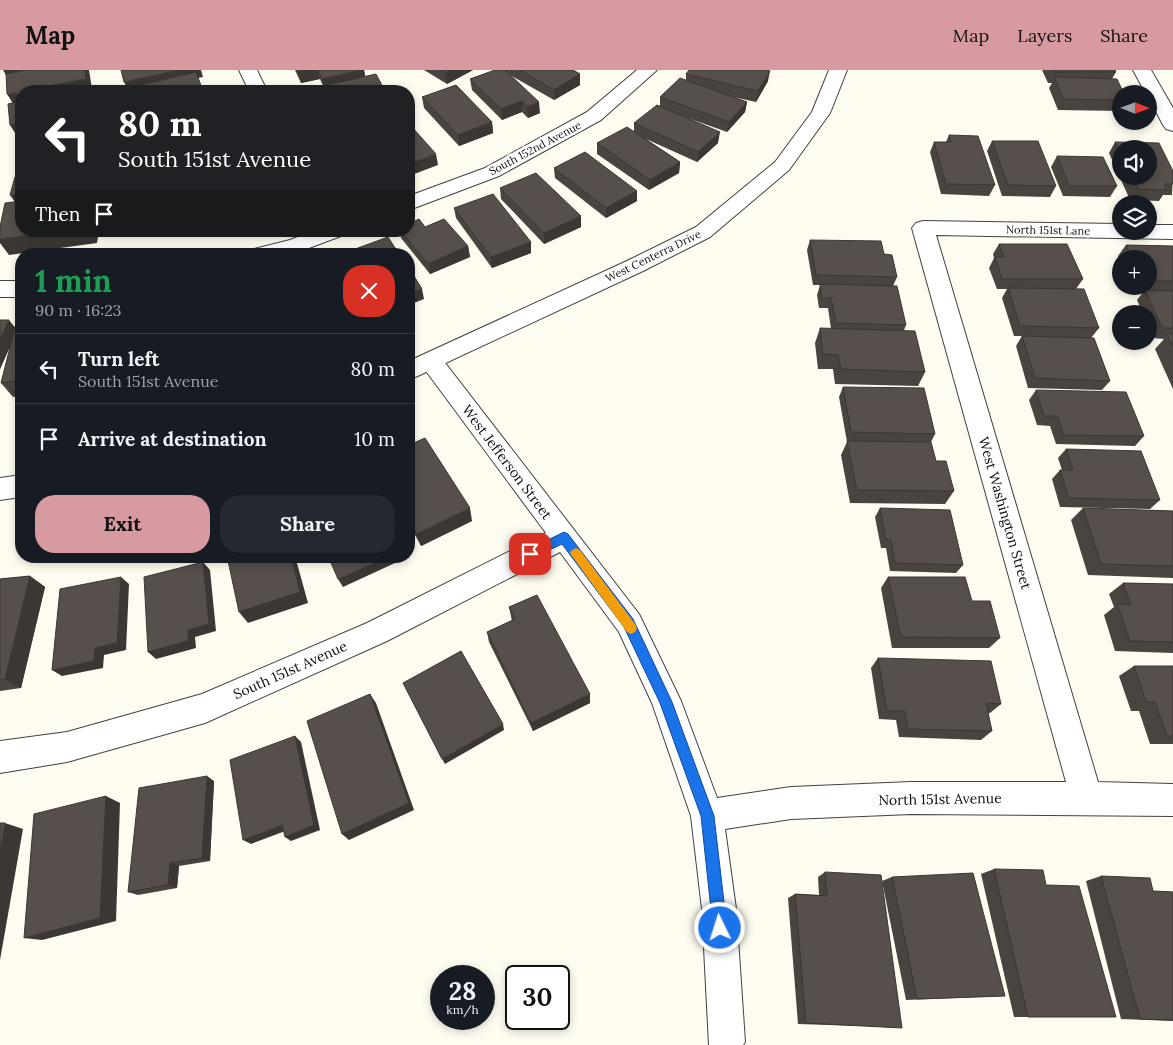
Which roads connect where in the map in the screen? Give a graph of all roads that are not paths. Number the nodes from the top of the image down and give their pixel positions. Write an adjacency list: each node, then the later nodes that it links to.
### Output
1 (248, 70): 5 (street)
2 (648, 70): 7 (street, South 152nd Avenue)
3 (838, 70): 14 (street, West Centerra Drive)
4 (1142, 70): 6 (street)
5 (255, 85)
6 (1173, 125)
7 (415, 201)
8 (924, 228): 9 (street, North 151st Lane); 19 (street, West Washington Street)
9 (1173, 232)
10 (318, 237): 11 (street)
11 (287, 248)
12 (0, 289): 13 (street)
13 (15, 289)
14 (420, 366): 17 (street, West Jefferson Street)
15 (15, 487): 16 (street)
16 (0, 489)
17 (564, 537): 18 (street, South 151st Avenue); 21 (street, West Jefferson Street)
18 (0, 757)
19 (1087, 798): 20 (street, North 151st Avenue); 21 (street, North 151st Avenue)
20 (1173, 800)
21 (707, 816): 22 (street, West Jefferson Street)
22 (726, 1042)

